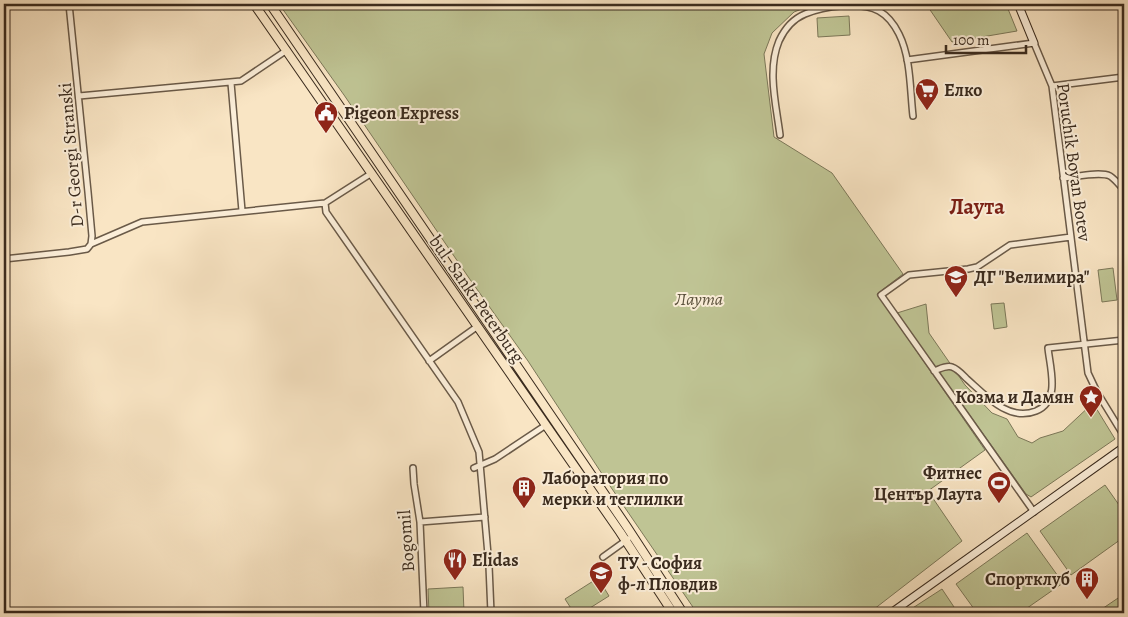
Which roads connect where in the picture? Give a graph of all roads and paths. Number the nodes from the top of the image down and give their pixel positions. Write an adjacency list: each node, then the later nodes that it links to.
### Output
1 (69, 4): 11 (street, D-r Georgi Stranski)
2 (254, 4): 6 (main road, bul. Sankt Peterburg)
3 (270, 4): 36 (main road, bul. Sankt Peterburg)
4 (1018, 4): 5 (street)
5 (1034, 43): 7 (street); 10 (street, Poruchik Boyan Botev)
6 (287, 50): 9 (street); 14 (main road, bul. Sankt Peterburg)
7 (907, 60): 12 (street); 13 (street)
8 (1124, 77): 10 (street)
9 (231, 83): 11 (street); 18 (street)
10 (1052, 86): 15 (street, Poruchik Boyan Botev)
11 (79, 96): 20 (street, D-r Georgi Stranski)
12 (913, 116)
13 (780, 135)
14 (372, 173): 17 (street); 22 (main road, bul. Sankt Peterburg)
15 (1063, 178): 16 (street); 19 (street, Poruchik Boyan Botev)
16 (1124, 190)
17 (324, 204): 18 (street); 25 (street)
18 (242, 211): 20 (street)
19 (1071, 237): 24 (street, Poruchik Boyan Botev); 26 (street)
20 (92, 244): 21 (street, D-r Georgi Stranski)
21 (4, 259)
22 (478, 326): 25 (street); 27 (main road, bul. Sankt Peterburg)
23 (1124, 340): 24 (street)
24 (1085, 345): 26 (street); 28 (street, Poruchik Boyan Botev)
25 (429, 361): 30 (street)
26 (934, 371): 33 (street)
27 (546, 425): 30 (street); 36 (main road, bul. Sankt Peterburg)
28 (1124, 436)
29 (1124, 447): 33 (street)
30 (480, 466): 32 (street); 34 (street)
31 (414, 468): 35 (street, Bogomil)
32 (474, 468)
33 (1034, 512): 42 (street)
34 (485, 517): 35 (street); 39 (street)
35 (420, 522): 38 (street, Bogomil)
36 (629, 539): 37 (street); 40 (main road, bul. Sankt Peterburg); 41 (main road, bul. Sankt Peterburg)
37 (603, 557)
38 (424, 613)
39 (491, 613)
40 (673, 613)
41 (683, 613)
42 (891, 613)

